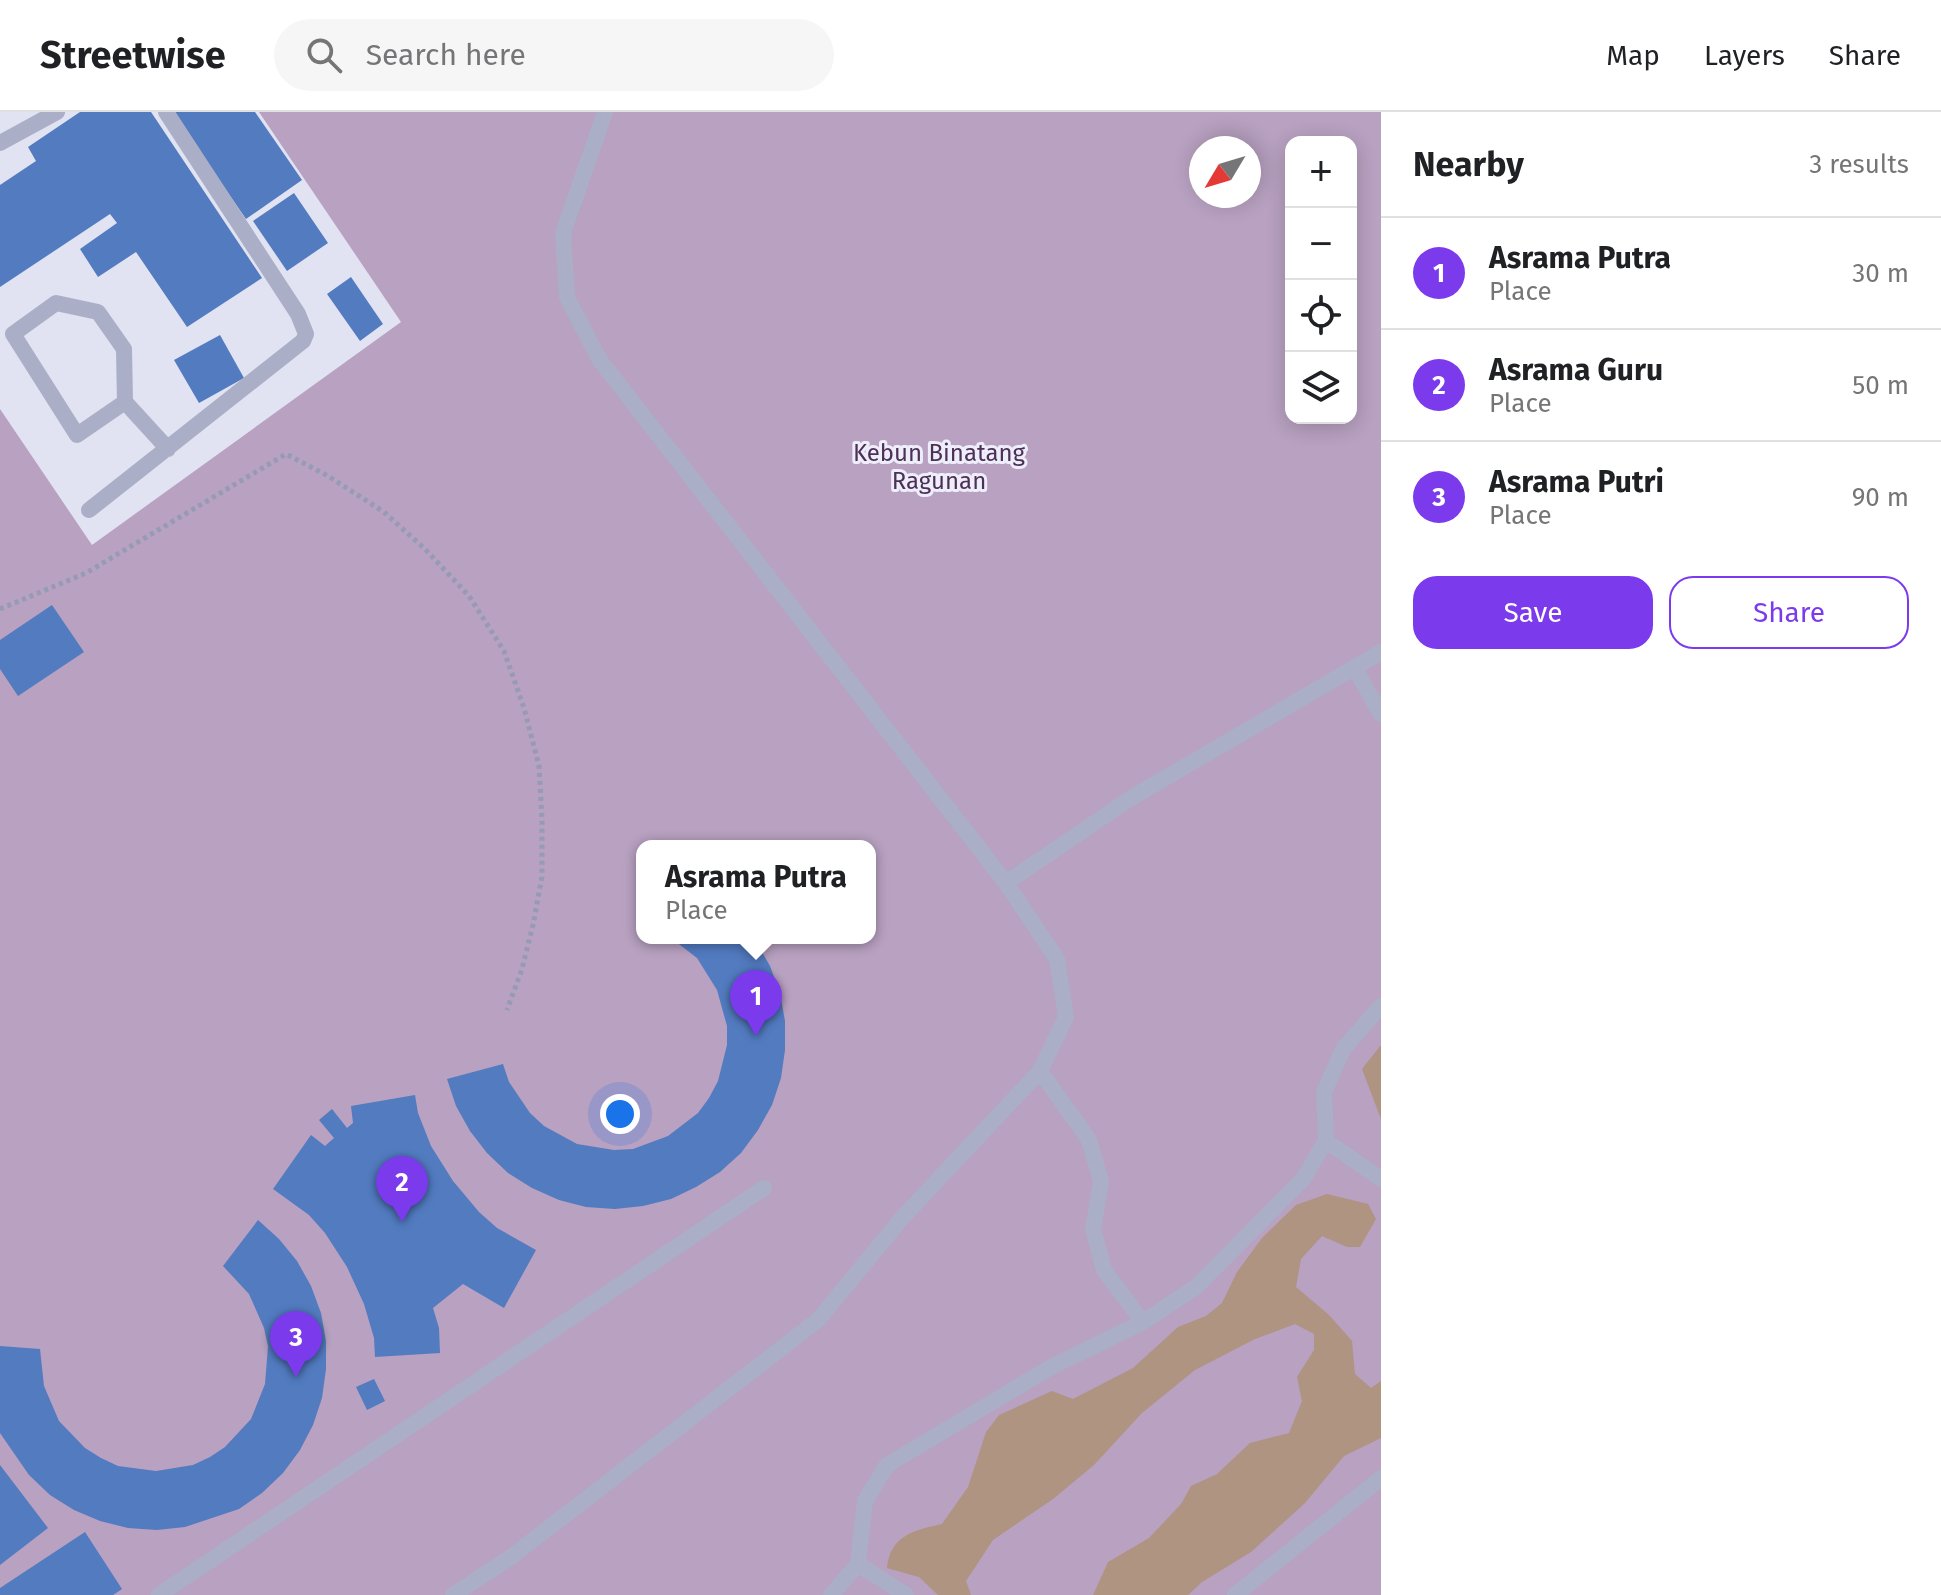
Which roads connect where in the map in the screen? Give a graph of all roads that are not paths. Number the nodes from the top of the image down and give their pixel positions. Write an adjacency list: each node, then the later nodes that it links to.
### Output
1 (57, 112): 4 (lane)
2 (166, 112): 6 (lane)
3 (605, 112): 11 (lane)
4 (0, 143)
5 (125, 402): 5 (lane); 6 (lane)
6 (168, 449): 7 (lane)
7 (89, 510)
8 (1381, 652): 9 (lane)
9 (1355, 669): 10 (lane); 11 (lane)
10 (1381, 714)
11 (1006, 883): 13 (lane)
12 (1381, 1006): 14 (lane)
13 (1040, 1071): 17 (lane); 21 (lane)
14 (1326, 1141): 15 (lane); 17 (lane)
15 (1381, 1179)
16 (764, 1188): 20 (lane)
17 (1143, 1322): 19 (lane)
18 (1381, 1478): 24 (lane)
19 (858, 1564): 22 (lane); 23 (lane)
20 (159, 1595)
21 (453, 1595)
22 (831, 1595)
23 (906, 1595)
24 (1235, 1595)

